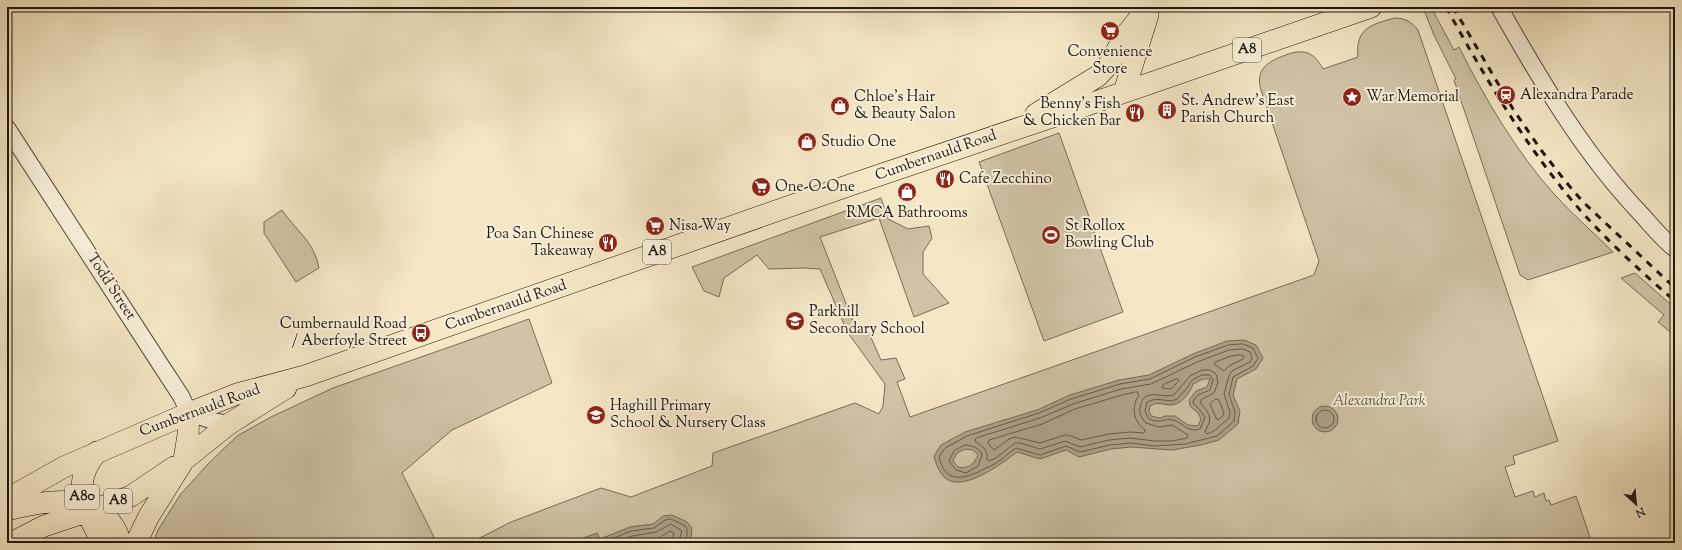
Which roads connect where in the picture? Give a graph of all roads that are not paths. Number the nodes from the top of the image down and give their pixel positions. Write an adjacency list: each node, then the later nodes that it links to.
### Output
1 (1149, 7): 4 (main road, Cumbernauld Road); 6 (main road, Cumbernauld Road)
2 (1371, 7): 4 (main road, A8)
3 (1499, 7): 7 (street)
4 (1124, 92): 6 (main road, Cumbernauld Road / A8)
5 (7, 128): 9 (street, Todd Street)
6 (1010, 131): 8 (main road, Cumbernauld Road / A8)
7 (1675, 249)
8 (305, 376): 9 (main road, Cumbernauld Road / A8); 10 (main road, A8)
9 (189, 413): 10 (street); 11 (main road, Cumbernauld Road / A8); 12 (main road)
10 (229, 424): 12 (main road, A8)
11 (97, 452): 13 (main road, A8); 14 (main road, A80)
12 (184, 460): 14 (main road, A8); 19 (main road)
13 (7, 499)
14 (89, 508): 15 (main road, A80); 16 (main road, A8); 17 (main road, A80); 18 (main road, A80)
15 (7, 510)
16 (11, 543)
17 (102, 543)
18 (121, 543)
19 (136, 543)

